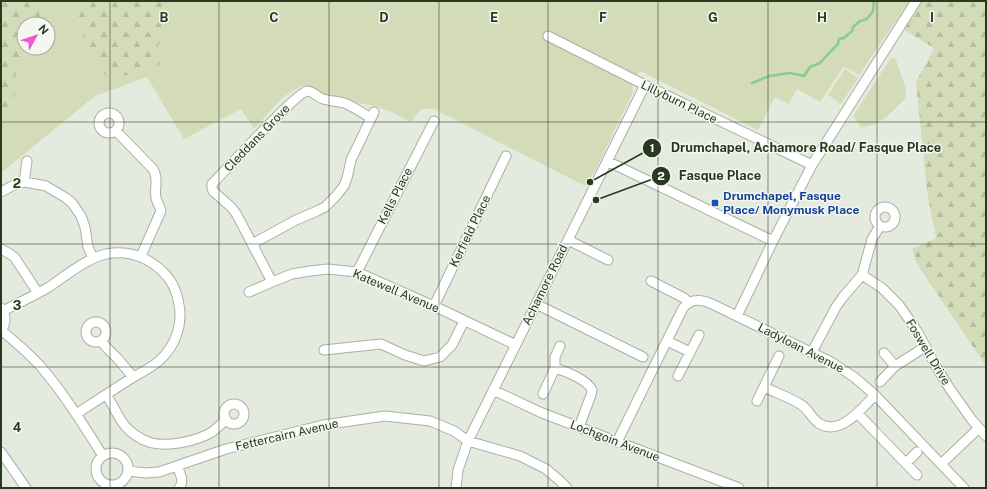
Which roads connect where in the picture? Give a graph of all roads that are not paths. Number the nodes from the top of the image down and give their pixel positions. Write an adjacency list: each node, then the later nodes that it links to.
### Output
1 (916, 1): 9 (street)
2 (548, 36): 3 (street, Lillyburn Place)
3 (644, 86): 8 (street, Achamore Road); 9 (street, Lillyburn Place)
4 (434, 121): 20 (street, Kells Place)
5 (116, 131): 17 (street)
6 (506, 156): 28 (street, Kerfield Place)
7 (27, 161): 10 (street)
8 (607, 161): 13 (street, Achamore Road); 14 (street)
9 (812, 165): 14 (street)
10 (24, 182): 11 (street); 18 (street)
11 (1, 192)
12 (880, 226): 21 (street)
13 (568, 240): 19 (street); 27 (street, Achamore Road)
14 (773, 241): 30 (street)
15 (252, 244): 15 (street, Cleddans Grove); 23 (street, Cleddans Grove)
16 (1, 249): 25 (street)
17 (141, 256): 18 (street); 48 (street)
18 (93, 258): 25 (street)
19 (608, 260)
20 (357, 272): 23 (street, Katewell Avenue); 28 (street, Katewell Avenue)
21 (862, 275): 38 (street, Foswell Drive); 41 (street)
22 (651, 281): 26 (street)
23 (272, 282): 24 (street, Katewell Avenue)
24 (249, 292)
25 (38, 293): 29 (street)
26 (690, 302): 30 (street, Ladyloan Avenue); 35 (street)
27 (536, 304): 36 (street, Achamore Road); 44 (street)
28 (434, 306): 31 (street, Katewell Avenue)
29 (2, 310): 32 (street)
30 (737, 316): 41 (street, Ladyloan Avenue)
31 (464, 321): 36 (street, Katewell Avenue); 39 (street)
32 (1, 330): 57 (street)
33 (698, 335): 40 (street)
34 (101, 341): 48 (street)
35 (667, 341): 40 (street); 63 (street)
36 (516, 345): 51 (street, Achamore Road)
37 (560, 346): 46 (street)
38 (925, 347): 45 (street); 60 (street, Foswell Drive)
39 (324, 350)
40 (690, 352): 47 (street)
41 (812, 352): 54 (street, Ladyloan Avenue)
42 (884, 353): 45 (street)
43 (779, 356): 50 (street)
44 (643, 357)
45 (895, 366): 49 (street)
46 (555, 368): 52 (street); 59 (street)
47 (678, 376)
48 (133, 377): 53 (street)
49 (880, 382)
50 (764, 387): 55 (street); 56 (street)
51 (493, 390): 59 (street, Lochgoin Avenue); 62 (street, Achamore Road)
52 (543, 394)
53 (106, 395): 57 (street); 58 (street)
54 (875, 395): 56 (street); 68 (street, Ladyloan Avenue)
55 (758, 401)
56 (857, 412): 67 (street)
57 (76, 414): 66 (street)
58 (226, 419)
59 (578, 427): 63 (street, Lochgoin Avenue)
60 (979, 428): 61 (street, Foswell Drive); 68 (street)
61 (986, 436)
62 (468, 441): 69 (street, Fettercairn Avenue); 75 (street, Achamore Road); 76 (street, Fettercairn Avenue)
63 (617, 442): 77 (street, Lochgoin Avenue)
64 (917, 452): 67 (street)
65 (2, 454): 73 (street)
66 (103, 456): 70 (street); 72 (street)
67 (906, 463): 71 (street)
68 (941, 464): 78 (street, Ladyloan Avenue)
69 (177, 466): 70 (street, Fettercairn Avenue); 74 (street)
70 (128, 471): 72 (street)
71 (917, 475)
72 (102, 486)
73 (26, 488)
74 (179, 488)
75 (456, 488)
76 (567, 488)
77 (739, 488)
78 (964, 488)

